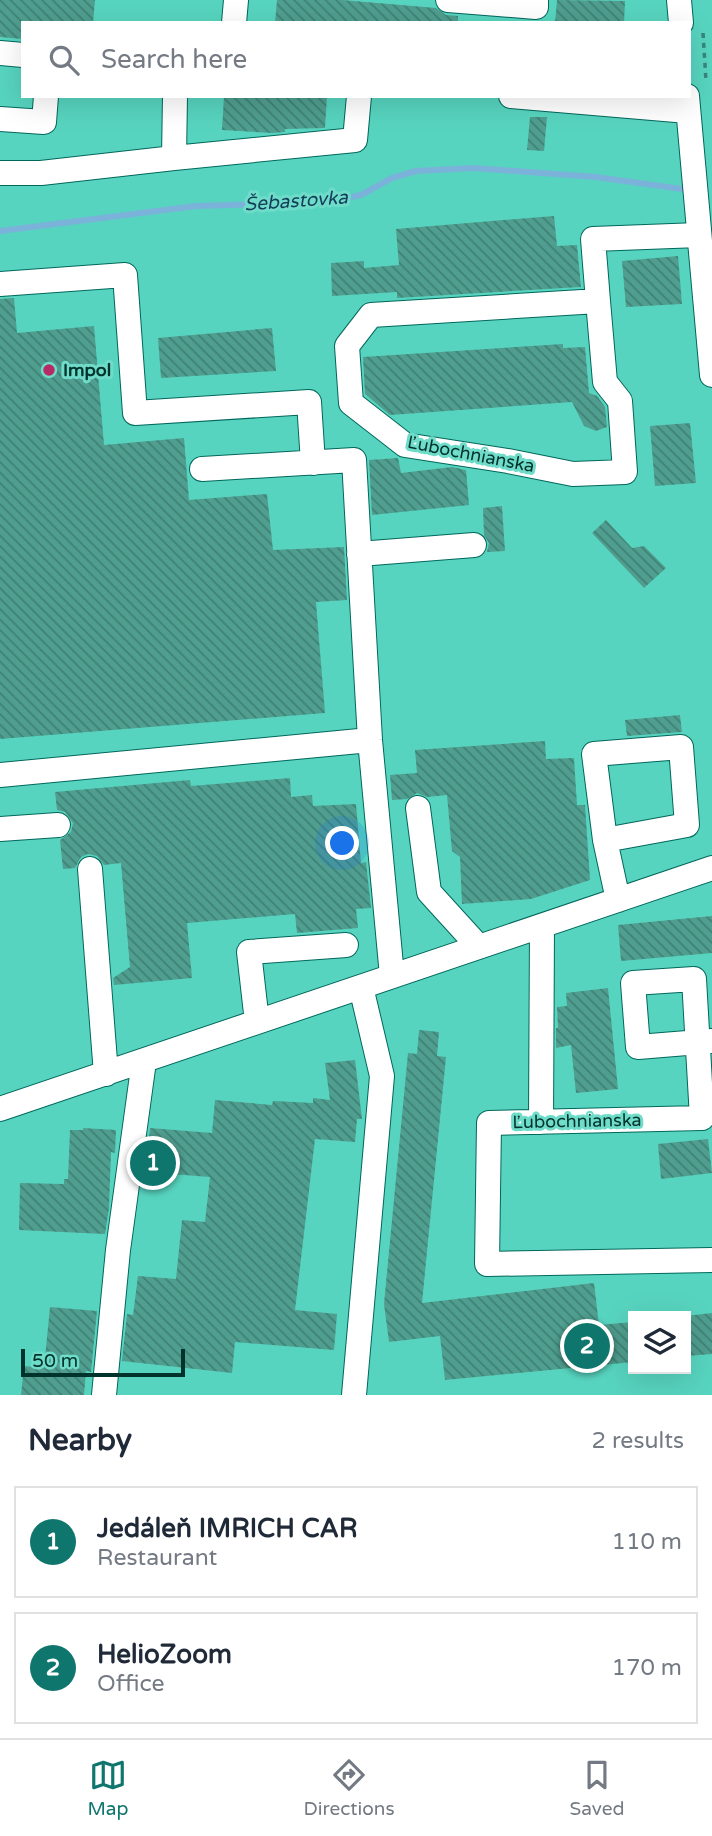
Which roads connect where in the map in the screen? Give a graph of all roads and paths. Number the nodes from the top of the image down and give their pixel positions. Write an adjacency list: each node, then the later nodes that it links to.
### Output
1 (236, 0): 5 (street)
2 (448, 0): 3 (street)
3 (536, 0)
4 (680, 0): 6 (street)
5 (234, 21)
6 (681, 21)
7 (0, 53): 8 (street)
8 (21, 55)
9 (46, 98): 14 (street)
10 (175, 98): 15 (street)
11 (359, 98): 15 (street)
12 (555, 98): 13 (street)
13 (688, 104): 17 (street)
14 (0, 119)
15 (174, 158): 16 (street)
16 (0, 173)
17 (699, 235): 19 (street, Ľubochnianska); 20 (street)
18 (0, 284): 21 (street)
19 (598, 301): 19 (street, Ľubochnianska)
20 (712, 375)
21 (313, 463): 22 (street); 24 (street)
22 (202, 469)
23 (474, 545): 24 (street)
24 (359, 554): 25 (street)
25 (370, 740): 26 (street); 37 (street)
26 (0, 775)
27 (418, 808): 36 (street)
28 (58, 825): 29 (street)
29 (0, 829)
30 (604, 840): 30 (street); 33 (street)
31 (712, 868): 33 (street)
32 (90, 869): 42 (street)
33 (618, 900): 34 (street)
34 (542, 926): 36 (street); 44 (street)
35 (346, 945): 39 (street)
36 (480, 947): 37 (street)
37 (392, 976): 38 (street)
38 (361, 987): 39 (street); 47 (street)
39 (257, 1023): 41 (street)
40 (706, 1041): 44 (street, Ľubochnianska)
41 (144, 1061): 42 (street); 46 (street)
42 (106, 1073): 43 (street)
43 (0, 1109)
44 (541, 1122): 45 (street, Ľubochnianska)
45 (712, 1260)
46 (104, 1395)
47 (354, 1395)

